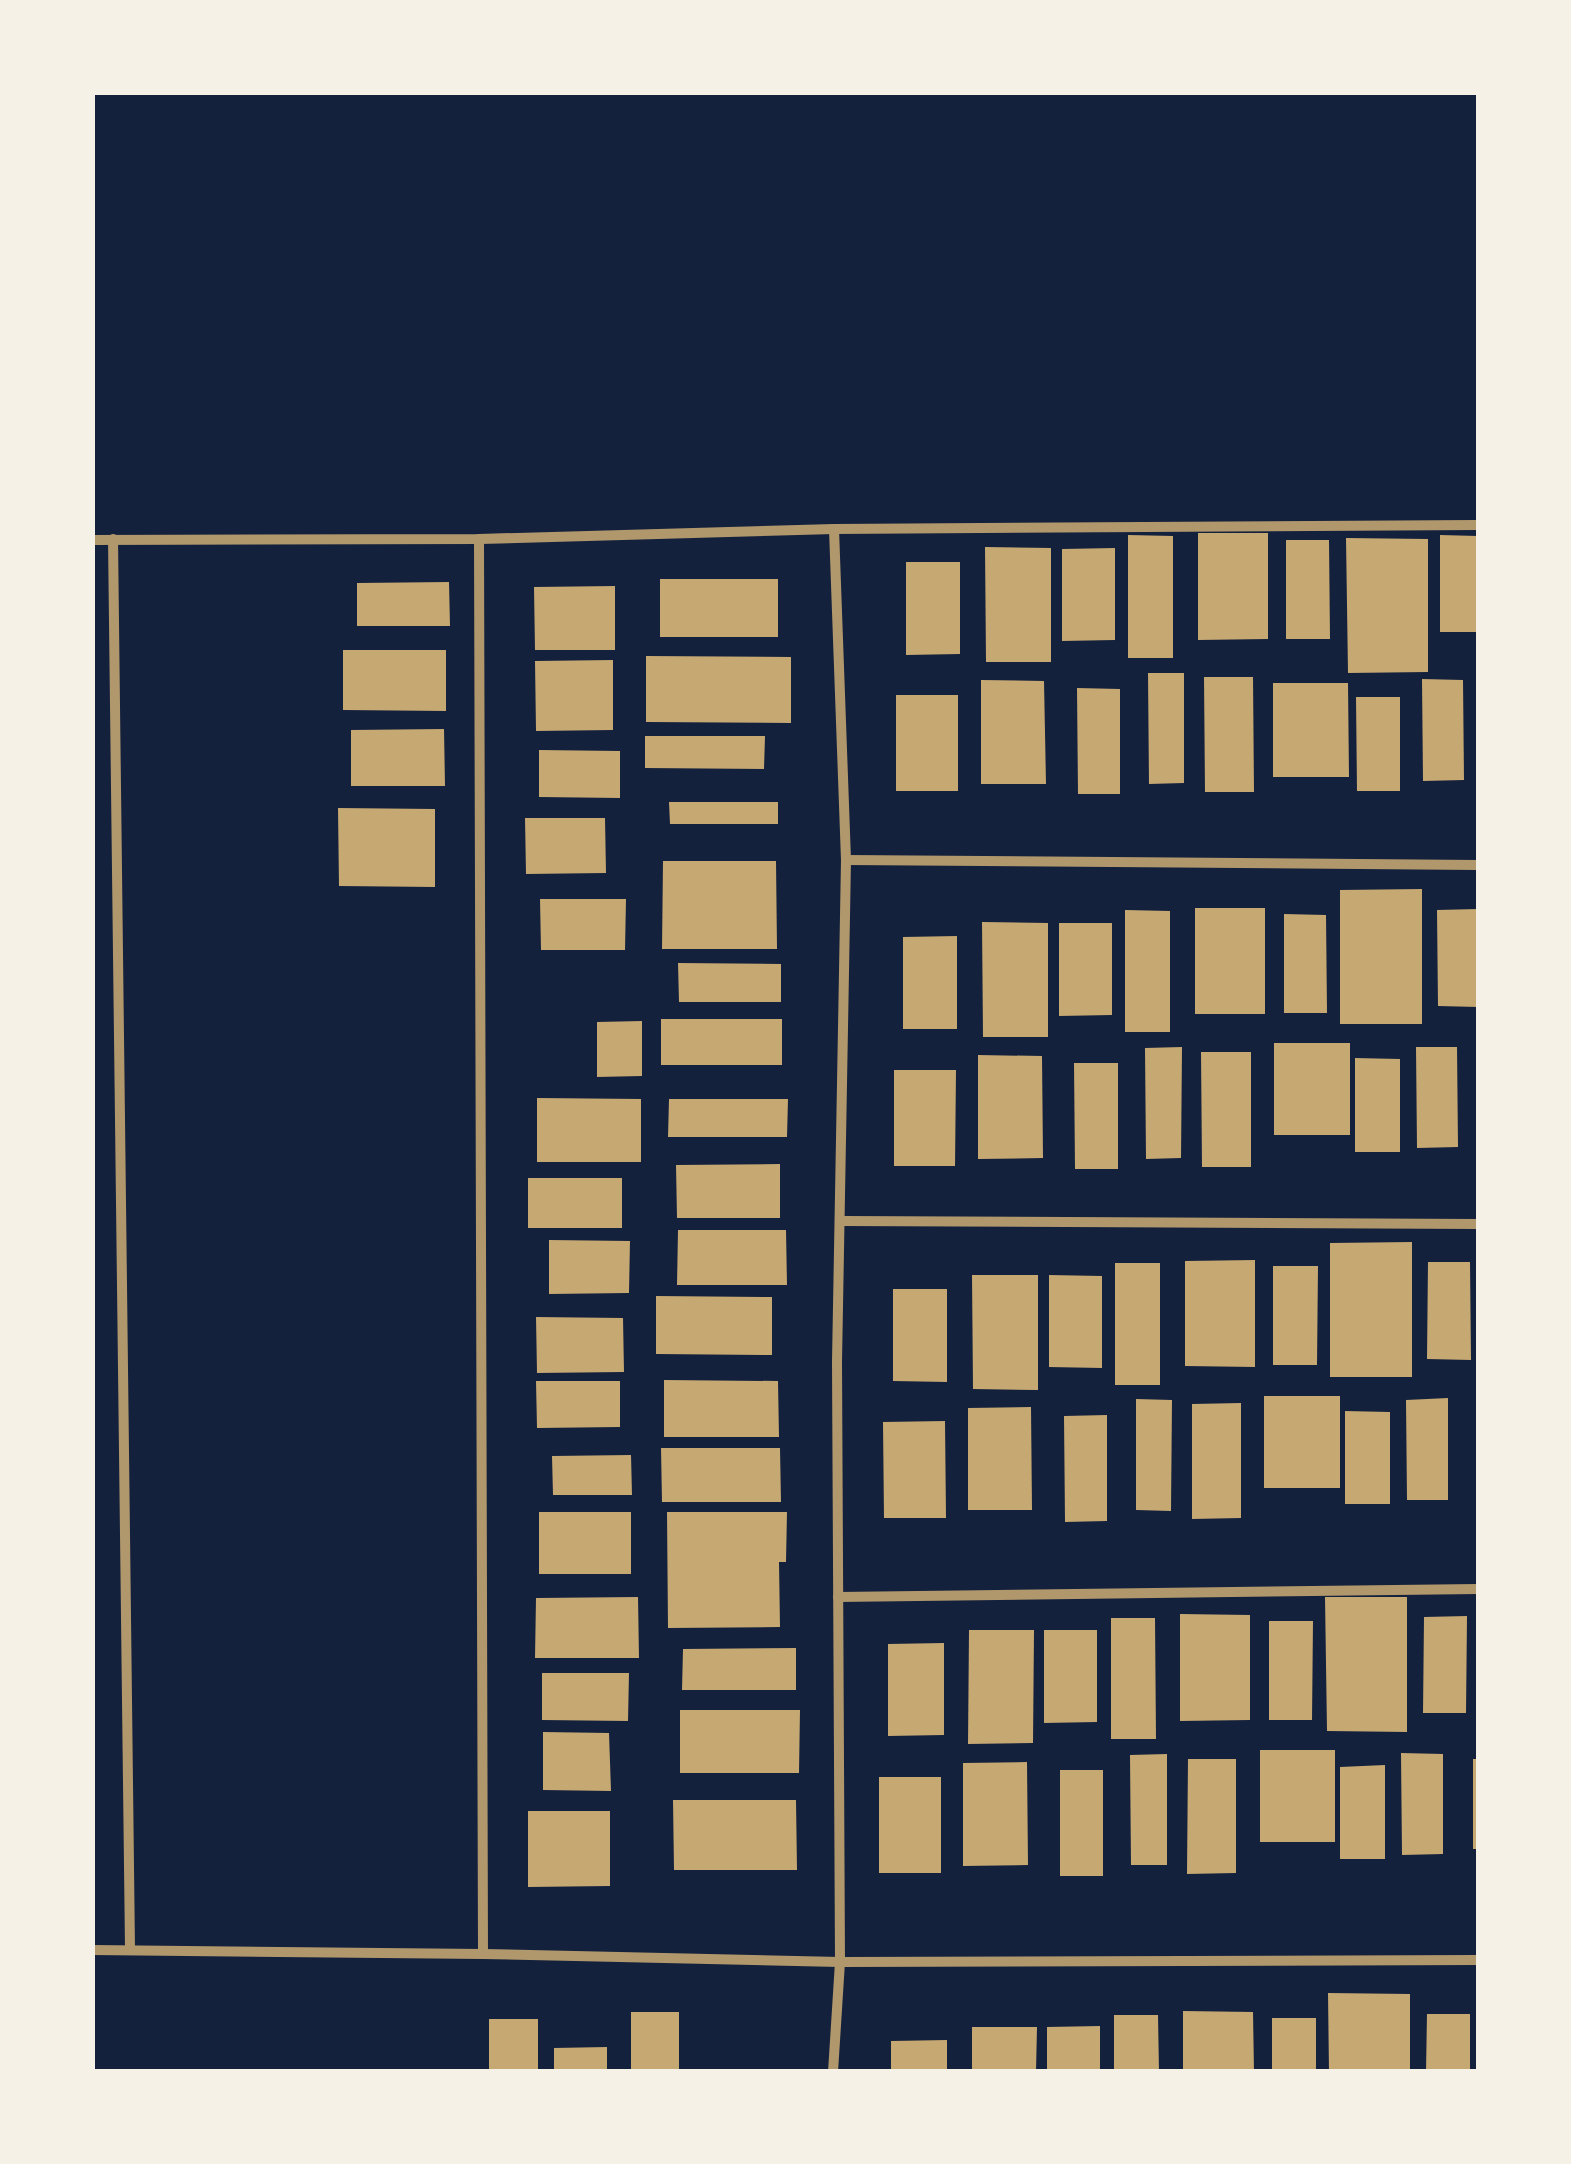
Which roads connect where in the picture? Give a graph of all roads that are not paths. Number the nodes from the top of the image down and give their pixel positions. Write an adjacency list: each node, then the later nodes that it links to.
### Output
1 (1478, 524): 2 (street)
2 (834, 529): 3 (street); 6 (street)
3 (478, 539): 5 (street); 14 (street)
4 (92, 540): 5 (street)
5 (113, 540): 12 (street)
6 (846, 860): 7 (street); 8 (street)
7 (1478, 864)
8 (842, 1221): 9 (street); 11 (street)
9 (1478, 1224)
10 (1478, 1589): 11 (street)
11 (838, 1597): 16 (street)
12 (130, 1949): 13 (street); 14 (street)
13 (92, 1950)
14 (484, 1954): 16 (street)
15 (1478, 1960): 16 (street)
16 (840, 1962): 17 (street)
17 (833, 2072)

